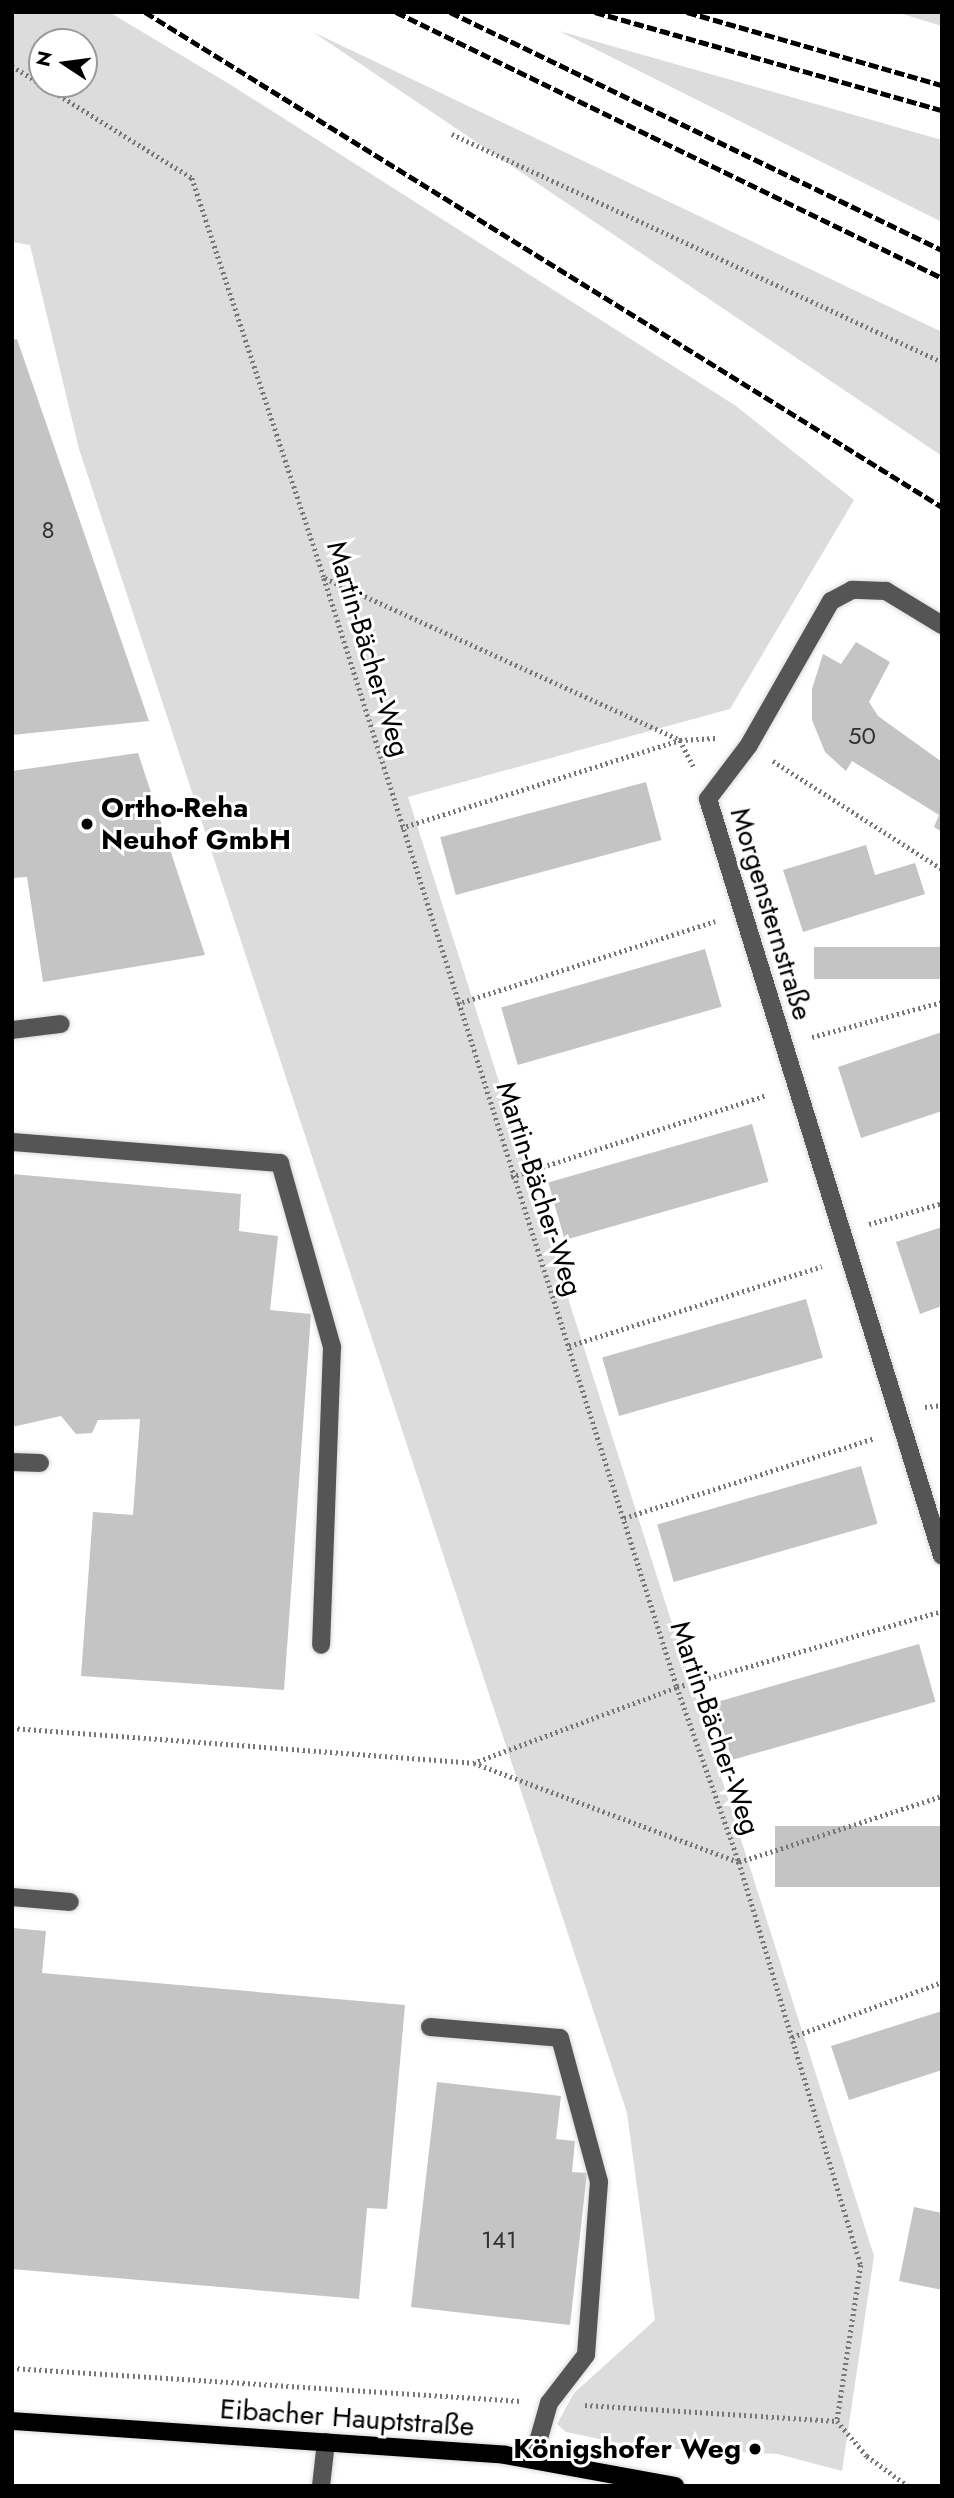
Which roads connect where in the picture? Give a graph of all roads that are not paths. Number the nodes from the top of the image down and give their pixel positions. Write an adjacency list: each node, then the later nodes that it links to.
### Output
1 (942, 625): 7 (street, Morgensternstraße)
2 (61, 1024): 3 (street)
3 (12, 1030)
4 (12, 1142): 8 (street)
5 (12, 1462): 6 (street)
6 (40, 1463)
7 (942, 1556)
8 (321, 1645)
9 (12, 1897): 10 (street)
10 (70, 1902)
11 (430, 2027): 14 (street)
12 (12, 2421): 13 (main road, Eibacher Hauptstraße)
13 (326, 2442): 14 (main road, Eibacher Hauptstraße); 15 (street)
14 (533, 2459): 16 (main road, Eibacher Hauptstraße)
15 (321, 2486)
16 (675, 2486)

